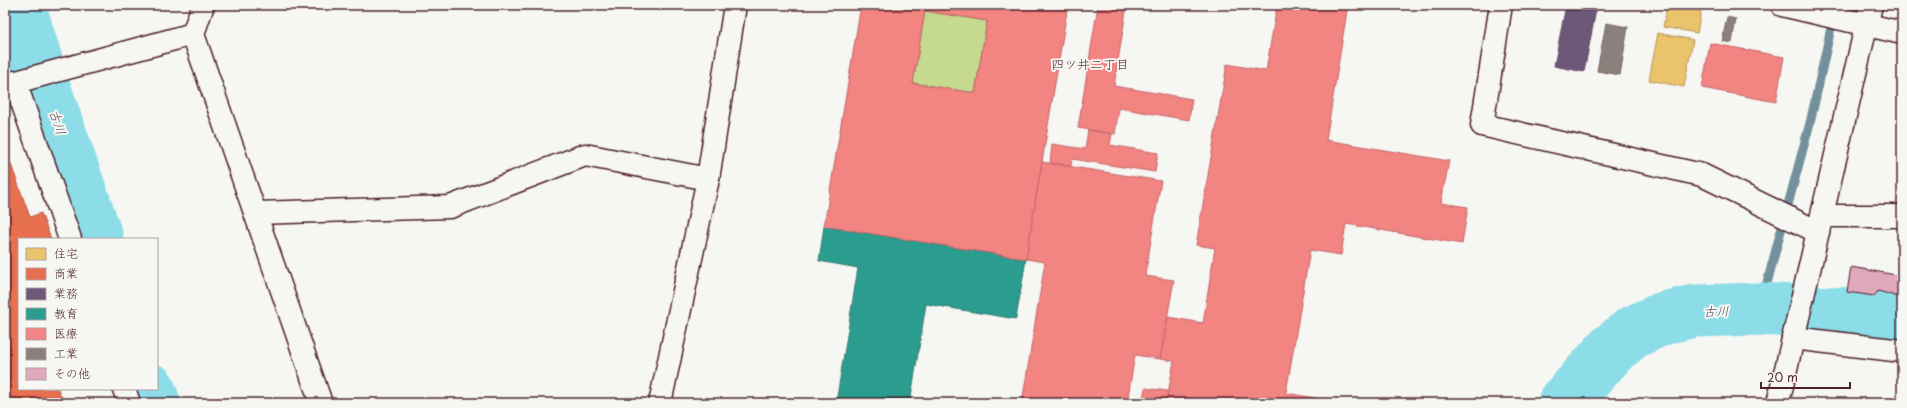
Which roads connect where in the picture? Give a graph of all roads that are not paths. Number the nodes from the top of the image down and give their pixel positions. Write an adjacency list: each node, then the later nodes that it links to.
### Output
1 (203, 5): 7 (street)
2 (735, 5): 9 (street)
3 (1501, 5): 12 (street)
4 (1782, 5): 5 (street)
5 (1868, 15): 6 (street); 12 (street)
6 (1902, 33)
7 (192, 34): 8 (street); 10 (street)
8 (10, 83): 13 (street)
9 (708, 179): 10 (street); 19 (street)
10 (256, 213): 18 (street)
11 (1902, 216): 12 (street)
12 (1820, 224): 14 (street)
13 (70, 238)
14 (1793, 338): 15 (street); 20 (street)
15 (1902, 350)
16 (124, 390): 17 (street)
17 (129, 403)
18 (321, 403)
19 (660, 403)
20 (1778, 403)

